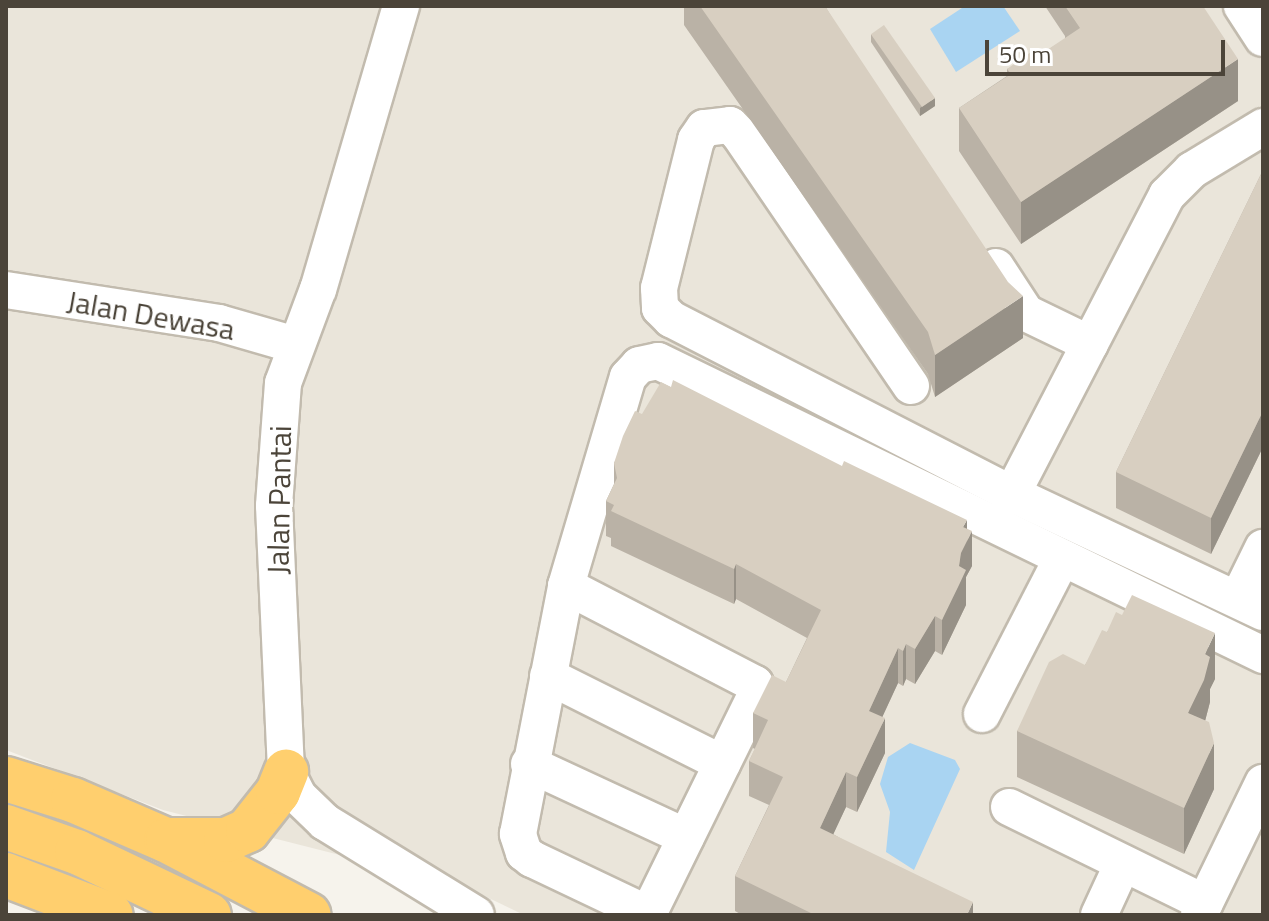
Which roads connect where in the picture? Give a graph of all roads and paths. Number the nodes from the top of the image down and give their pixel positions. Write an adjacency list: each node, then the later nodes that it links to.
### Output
1 (401, 6): 8 (street, Jalan Pantai)
2 (1242, 6): 3 (street)
3 (1263, 38)
4 (1263, 127): 7 (street)
5 (975, 236): 7 (street)
6 (6, 290): 8 (street, Jalan Dewasa)
7 (1090, 344): 10 (street)
8 (295, 345): 20 (street, Jalan Pantai)
9 (911, 386): 10 (street)
10 (1012, 494): 14 (street)
11 (1263, 548): 14 (street)
12 (1061, 560): 13 (street); 15 (street); 17 (street)
13 (566, 586): 16 (street); 18 (street)
14 (1250, 606)
15 (1263, 655)
16 (548, 676): 18 (street); 19 (street)
17 (982, 714)
18 (722, 763): 25 (street)
19 (529, 764): 25 (street); 30 (street)
20 (286, 772): 26 (highway); 34 (street)
21 (6, 779): 26 (highway)
22 (1263, 783): 29 (street)
23 (1009, 807): 27 (street)
24 (6, 827): 32 (highway)
25 (686, 837): 30 (street)
26 (166, 840): 33 (highway)
27 (1123, 863): 29 (street); 35 (street)
28 (6, 875): 31 (highway)
29 (1202, 909)
30 (649, 914)
31 (111, 915)
32 (209, 915)
33 (309, 915)
34 (476, 915)
35 (1099, 915)

